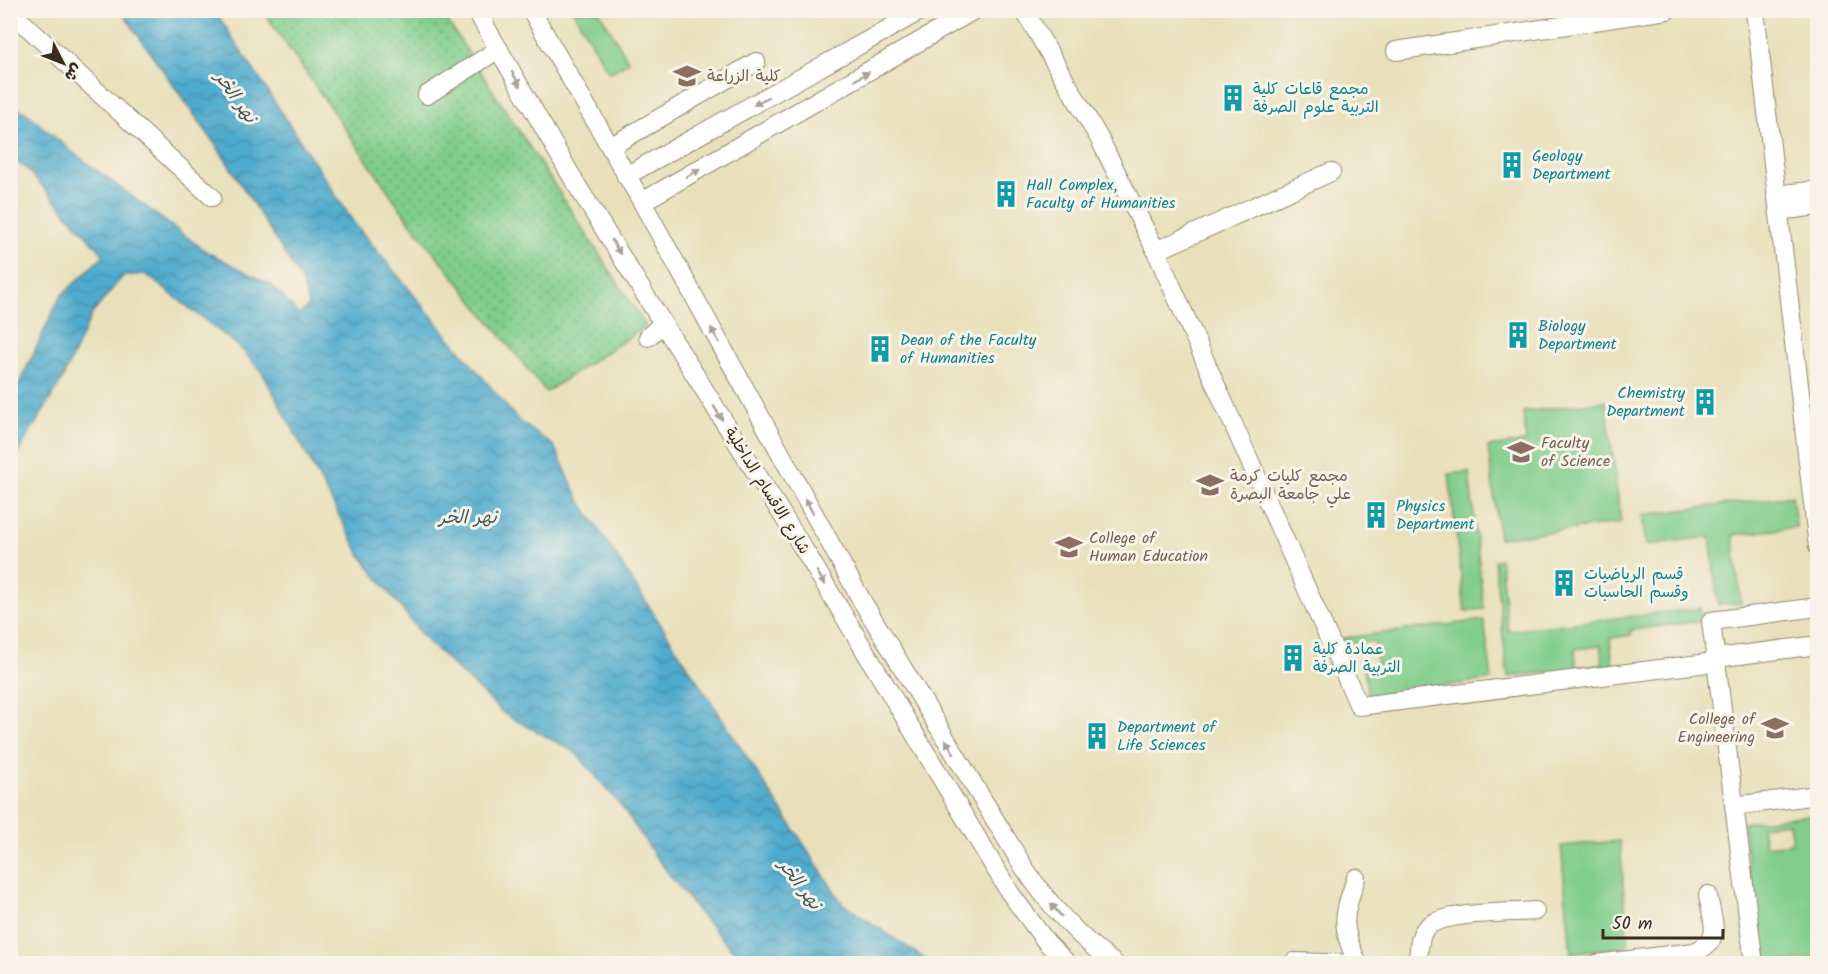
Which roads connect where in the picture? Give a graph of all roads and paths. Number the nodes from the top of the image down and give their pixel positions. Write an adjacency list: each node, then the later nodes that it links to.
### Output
1 (476, 10): 9 (street, شارع الاقسام الداخلية)
2 (531, 10): 13 (street, شارع الاقسام الداخلية)
3 (922, 10): 15 (street, one-way to 15)
4 (974, 10): 18 (street, one-way to 4)
5 (1024, 10): 21 (street)
6 (1667, 10): 10 (street)
7 (1755, 10): 19 (street)
8 (10, 11): 17 (street)
9 (499, 49): 12 (street); 22 (street, شارع الاقسام الداخلية, one-way to 22)
10 (1396, 51)
11 (756, 62): 13 (street)
12 (427, 95)
13 (610, 147): 15 (street, شارع الاقسام الداخلية)
14 (1331, 172): 21 (street)
15 (626, 176): 18 (street, شارع الاقسام الداخلية)
16 (1818, 190): 19 (street)
17 (212, 197)
18 (642, 202): 33 (street, شارع الاقسام الداخلية, one-way to 18)
19 (1777, 203): 20 (street); 24 (street)
20 (1818, 206)
21 (1156, 251): 27 (street)
22 (663, 323): 23 (street); 34 (street, شارع الاقسام الداخلية, one-way to 34)
23 (648, 337)
24 (1818, 547)
25 (1818, 607): 27 (street)
26 (1818, 645): 27 (street)
27 (1716, 660): 29 (street)
28 (1818, 795): 29 (street)
29 (1734, 806): 40 (street)
30 (1356, 878): 37 (street)
31 (1708, 895): 39 (street)
32 (1535, 911): 38 (street)
33 (1083, 939): 34 (street); 36 (street, شارع الاقسام الداخلية)
34 (1066, 962)
35 (1294, 962): 37 (street)
36 (1114, 963)
37 (1358, 963)
38 (1418, 963)
39 (1597, 963)
40 (1754, 963)

